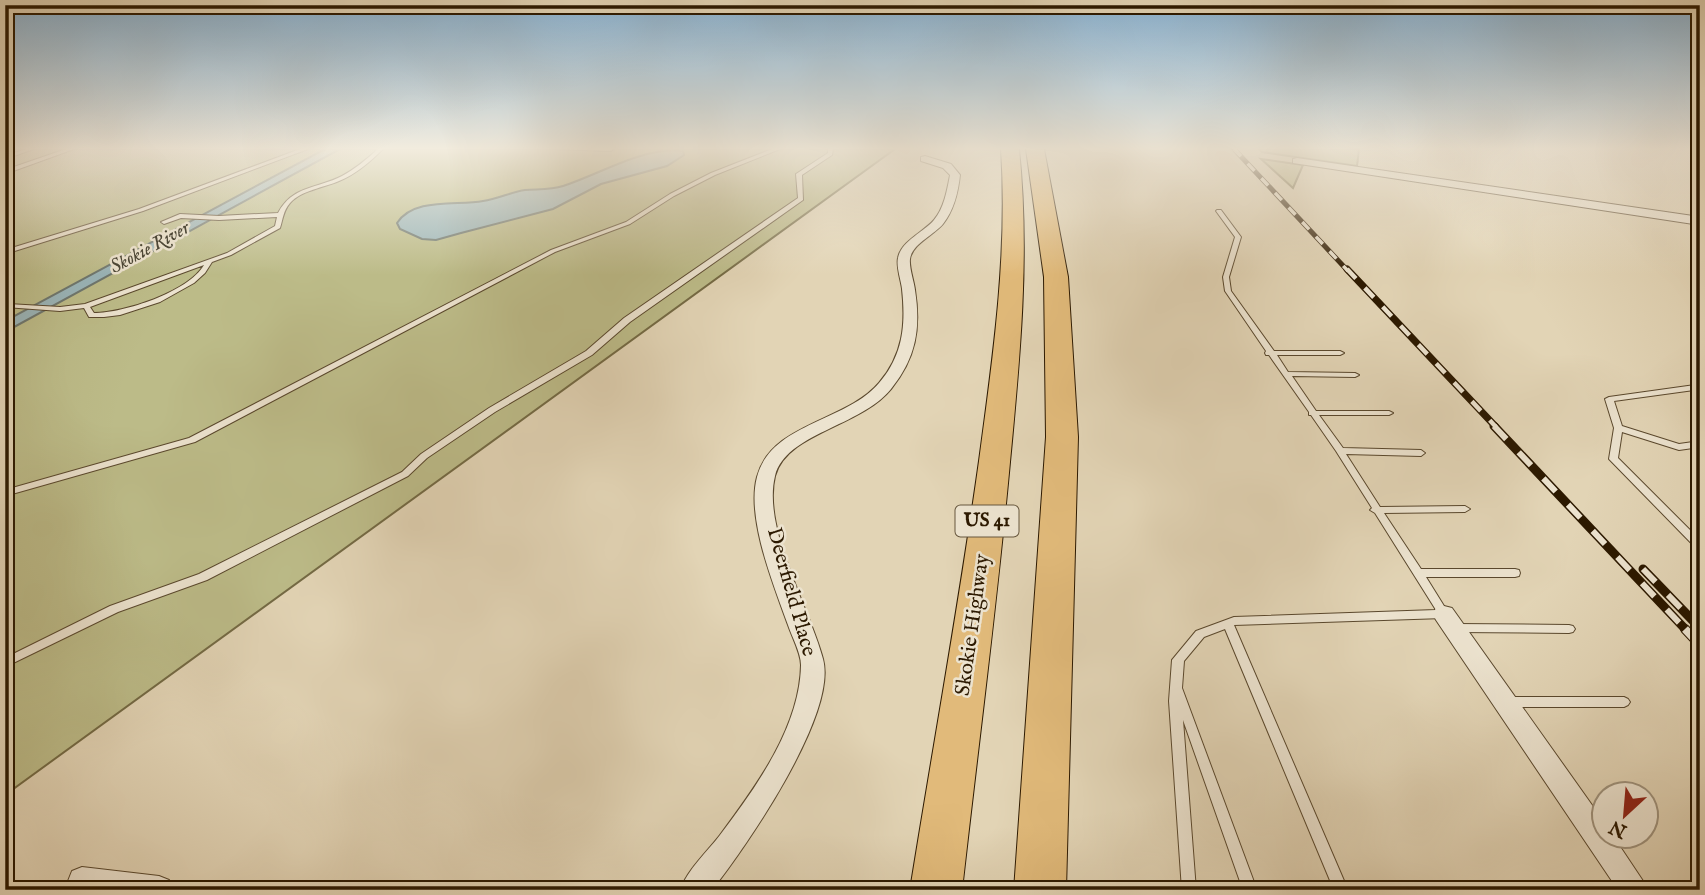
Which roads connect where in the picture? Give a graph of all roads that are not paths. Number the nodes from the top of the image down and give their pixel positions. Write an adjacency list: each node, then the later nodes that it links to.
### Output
1 (193, 191): 13 (lane)
2 (302, 191): 10 (lane)
3 (680, 191): 28 (lane)
4 (800, 191): 37 (lane)
5 (952, 191): 43 (street, Deerfield Place)
6 (1011, 191): 44 (highway, Skokie Highway / US 41)
7 (1042, 191): 45 (highway)
8 (1497, 191): 11 (street)
9 (1219, 211): 17 (lane)
10 (279, 215): 12 (lane); 14 (lane)
11 (1700, 221)
12 (164, 222)
13 (5, 251)
14 (209, 262): 15 (lane); 15 (lane)
15 (86, 306): 16 (lane)
16 (6, 307)
17 (1269, 353): 18 (lane); 19 (lane)
18 (1340, 353)
19 (1286, 374): 20 (lane); 22 (lane)
20 (1355, 374)
21 (1700, 390): 24 (lane)
22 (1312, 413): 23 (lane); 26 (lane)
23 (1389, 413)
24 (1618, 428): 25 (lane); 31 (lane)
25 (1700, 444)
26 (1340, 452): 27 (lane); 30 (lane)
27 (1421, 453)
28 (5, 493)
29 (1465, 509): 30 (lane)
30 (1376, 510): 32 (lane)
31 (1700, 546)
32 (1417, 573): 33 (lane); 34 (lane)
33 (1515, 573)
34 (1449, 621): 35 (lane); 36 (lane); 39 (street)
35 (1228, 623): 38 (lane); 48 (lane)
36 (1569, 629)
37 (5, 663)
38 (1176, 687): 46 (lane); 47 (lane)
39 (1505, 702): 40 (lane); 49 (street)
40 (1624, 702)
41 (82, 881): 42 (street)
42 (159, 890)
43 (694, 890)
44 (936, 890)
45 (1040, 890)
46 (1189, 890)
47 (1250, 890)
48 (1341, 890)
49 (1635, 890)

